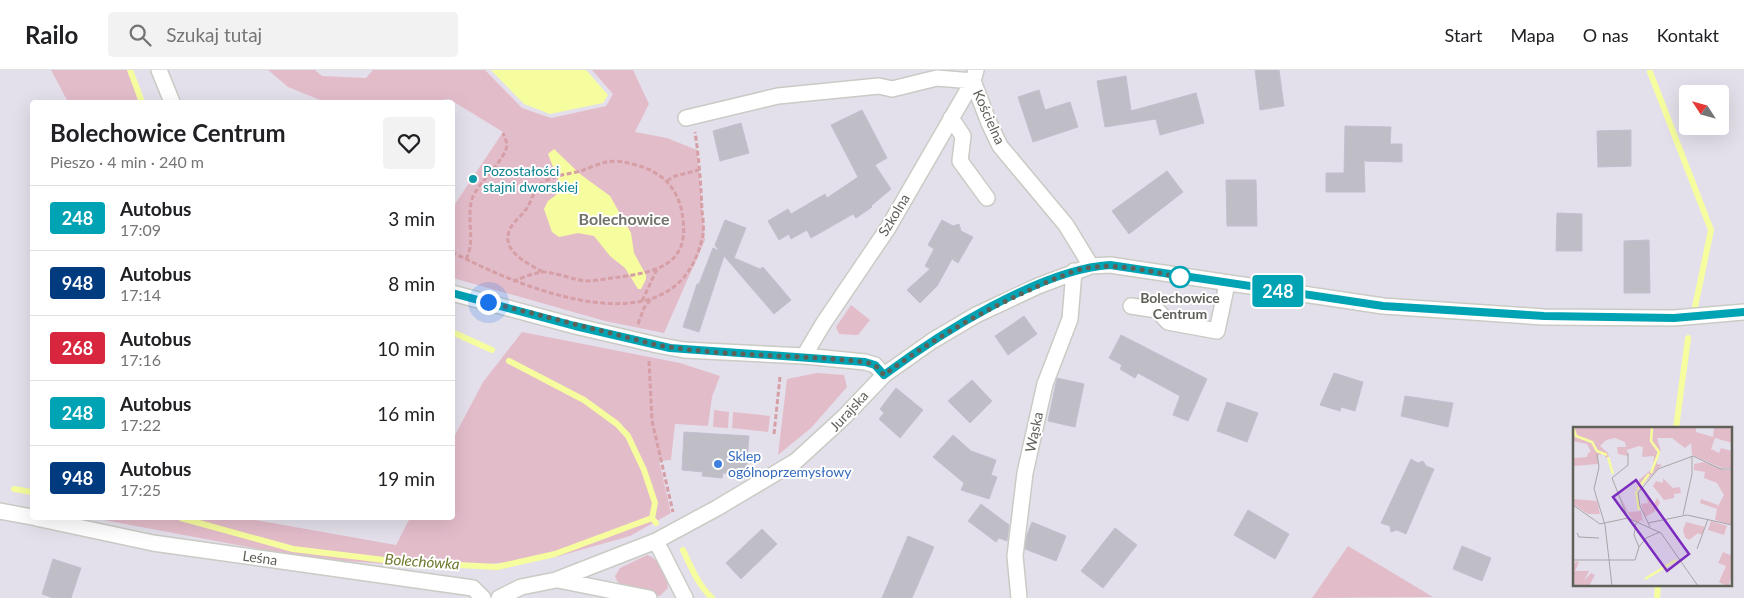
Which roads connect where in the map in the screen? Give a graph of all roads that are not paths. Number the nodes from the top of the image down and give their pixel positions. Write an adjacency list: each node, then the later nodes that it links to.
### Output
1 (159, 70): 3 (street)
2 (974, 75): 4 (street, Kościelna); 5 (street, Szkolna); 7 (street, Kościelna)
3 (171, 100)
4 (690, 117)
5 (951, 118): 6 (street); 13 (street, Szkolna)
6 (988, 198)
7 (1091, 266): 8 (street, Jurajska); 9 (street, Jurajska)
8 (1074, 271): 14 (street, Jurajska); 24 (street, Wąska)
9 (1226, 284): 11 (street); 12 (street, Jurajska)
10 (455, 294): 13 (street)
11 (1131, 306)
12 (1744, 312)
13 (804, 356): 14 (street)
14 (884, 375): 18 (street, Jurajska)
15 (0, 511): 16 (street, Leśna)
16 (30, 516)
17 (48, 520): 20 (street, Leśna)
18 (656, 541): 19 (street, Jurajska); 23 (street)
19 (556, 580): 21 (street, Jurajska); 22 (street)
20 (483, 598)
21 (499, 598)
22 (649, 598)
23 (686, 598)
24 (1019, 598)

